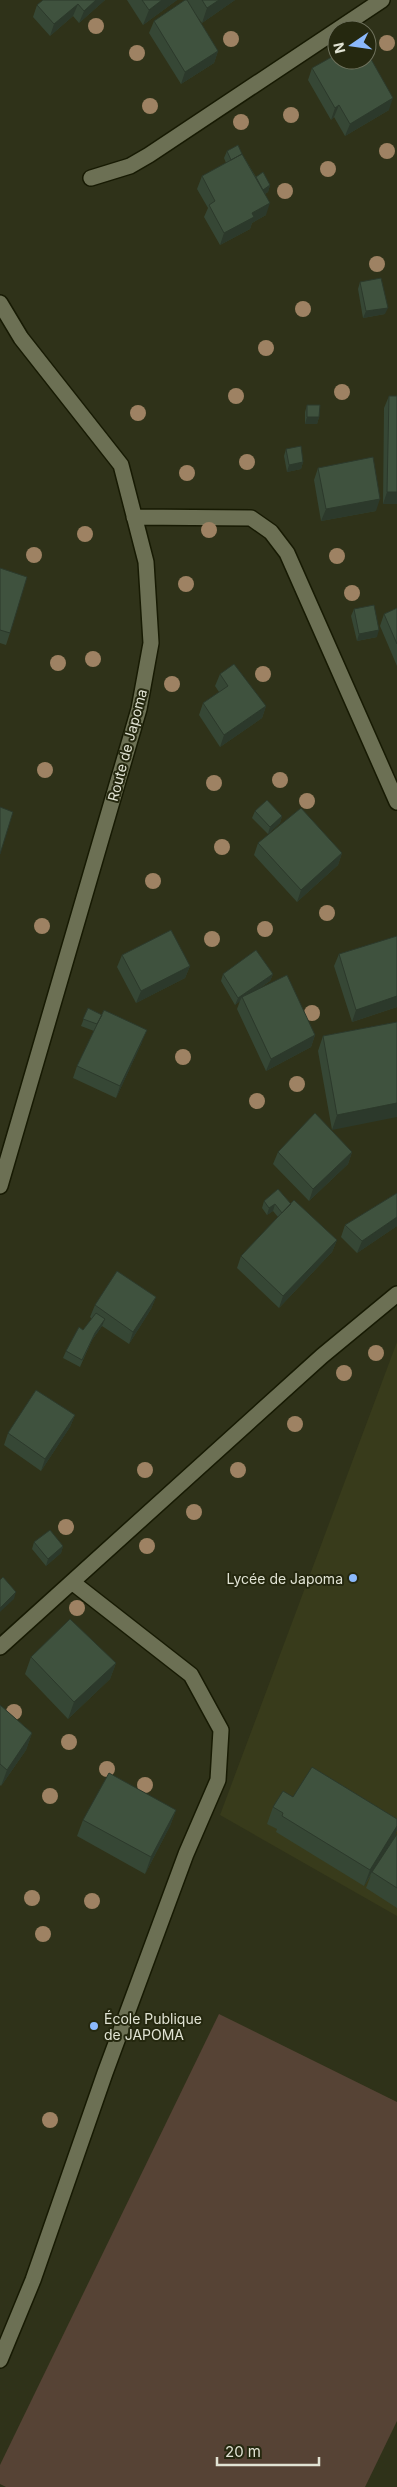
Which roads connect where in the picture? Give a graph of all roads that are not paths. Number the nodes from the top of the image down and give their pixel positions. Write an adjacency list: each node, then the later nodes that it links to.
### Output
1 (382, 0): 2 (street)
2 (352, 20)
3 (327, 37): 4 (street)
4 (91, 178)
5 (0, 303): 6 (street, Route de Japoma)
6 (134, 516): 7 (street); 8 (street, Route de Japoma)
7 (397, 802)
8 (0, 1186)
9 (397, 1294): 10 (street)
10 (72, 1582): 11 (street); 12 (street)
11 (0, 1647)
12 (0, 2360)

